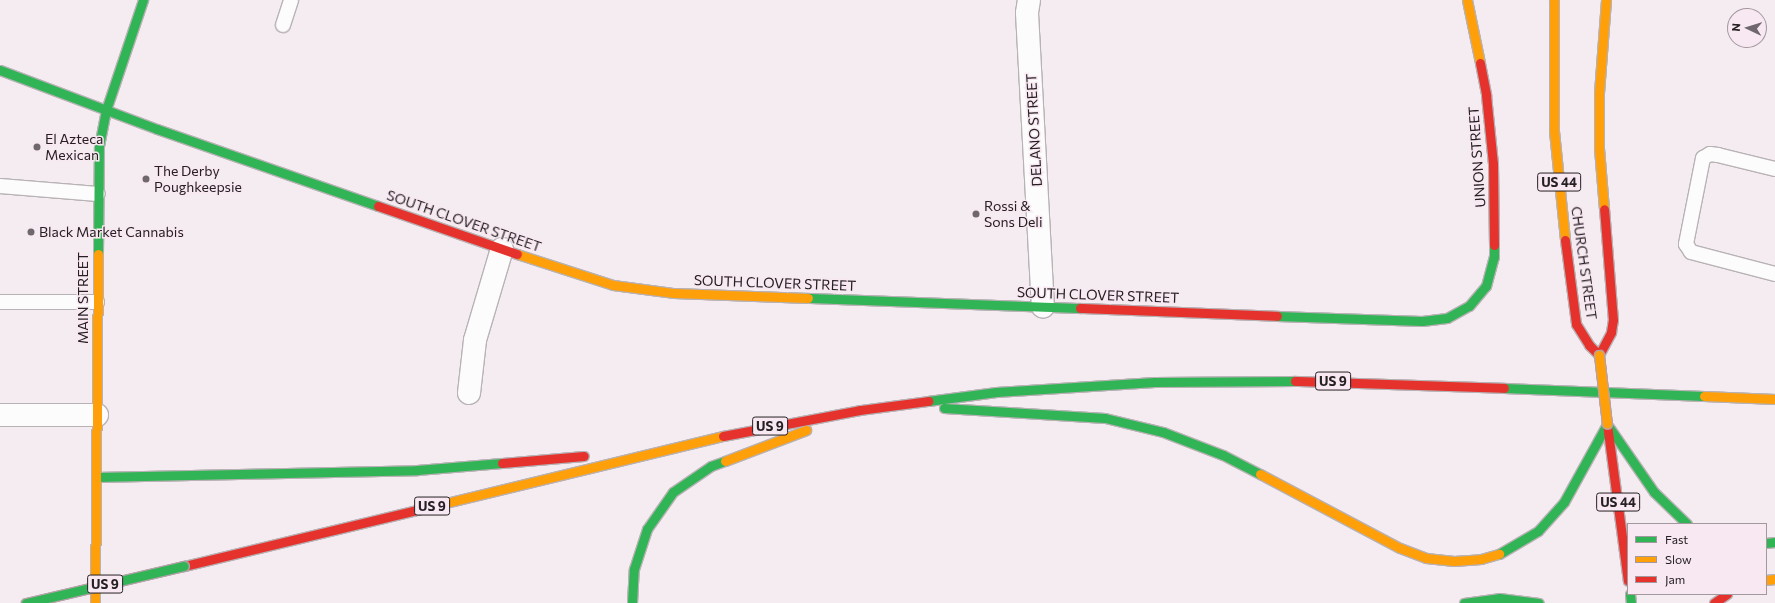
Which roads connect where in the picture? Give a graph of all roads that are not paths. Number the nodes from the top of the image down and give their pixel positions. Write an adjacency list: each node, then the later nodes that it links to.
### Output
1 (143, 0): 9 (main road, MAIN STREET)
2 (291, 0): 7 (lane)
3 (1029, 0): 18 (street, DELANO STREET)
4 (1467, 0): 17 (main road, UNION STREET)
5 (1554, 0): 19 (main road, CHURCH STREET / US 44)
6 (1606, 0): 19 (main road, CHURCH STREET / US 44)
7 (283, 25)
8 (0, 70): 9 (main road, SOUTH CLOVER STREET)
9 (106, 110): 12 (main road, MAIN STREET); 13 (main road, SOUTH CLOVER STREET)
10 (1775, 169): 14 (lane)
11 (0, 186): 12 (lane)
12 (98, 194): 16 (main road, MAIN STREET)
13 (502, 249): 18 (main road, SOUTH CLOVER STREET); 20 (street)
14 (1775, 274)
15 (0, 302): 16 (lane)
16 (97, 302): 25 (main road, MAIN STREET)
17 (1469, 306): 18 (main road, SOUTH CLOVER STREET)
18 (1043, 307)
19 (1599, 355): 26 (main road, US 44, bridge)
20 (469, 393)
21 (1775, 399): 22 (main road, US 9)
22 (892, 405): 23 (main road, US 9); 26 (main road)
23 (860, 410): 27 (main road, US 9); 36 (main road)
24 (0, 415): 25 (street)
25 (97, 415): 30 (main road, MAIN STREET)
26 (1607, 424): 31 (main road); 32 (main road, US 44)
27 (681, 445): 28 (main road); 34 (main road, US 9, bridge)
28 (612, 453)
29 (596, 454): 30 (main road)
30 (96, 477): 35 (main road, MAIN STREET)
31 (1686, 523)
32 (1627, 574)
33 (1726, 595): 39 (main road)
34 (26, 603)
35 (95, 603)
36 (632, 603)
37 (1464, 603): 38 (main road)
38 (1538, 603)
39 (1714, 603)

